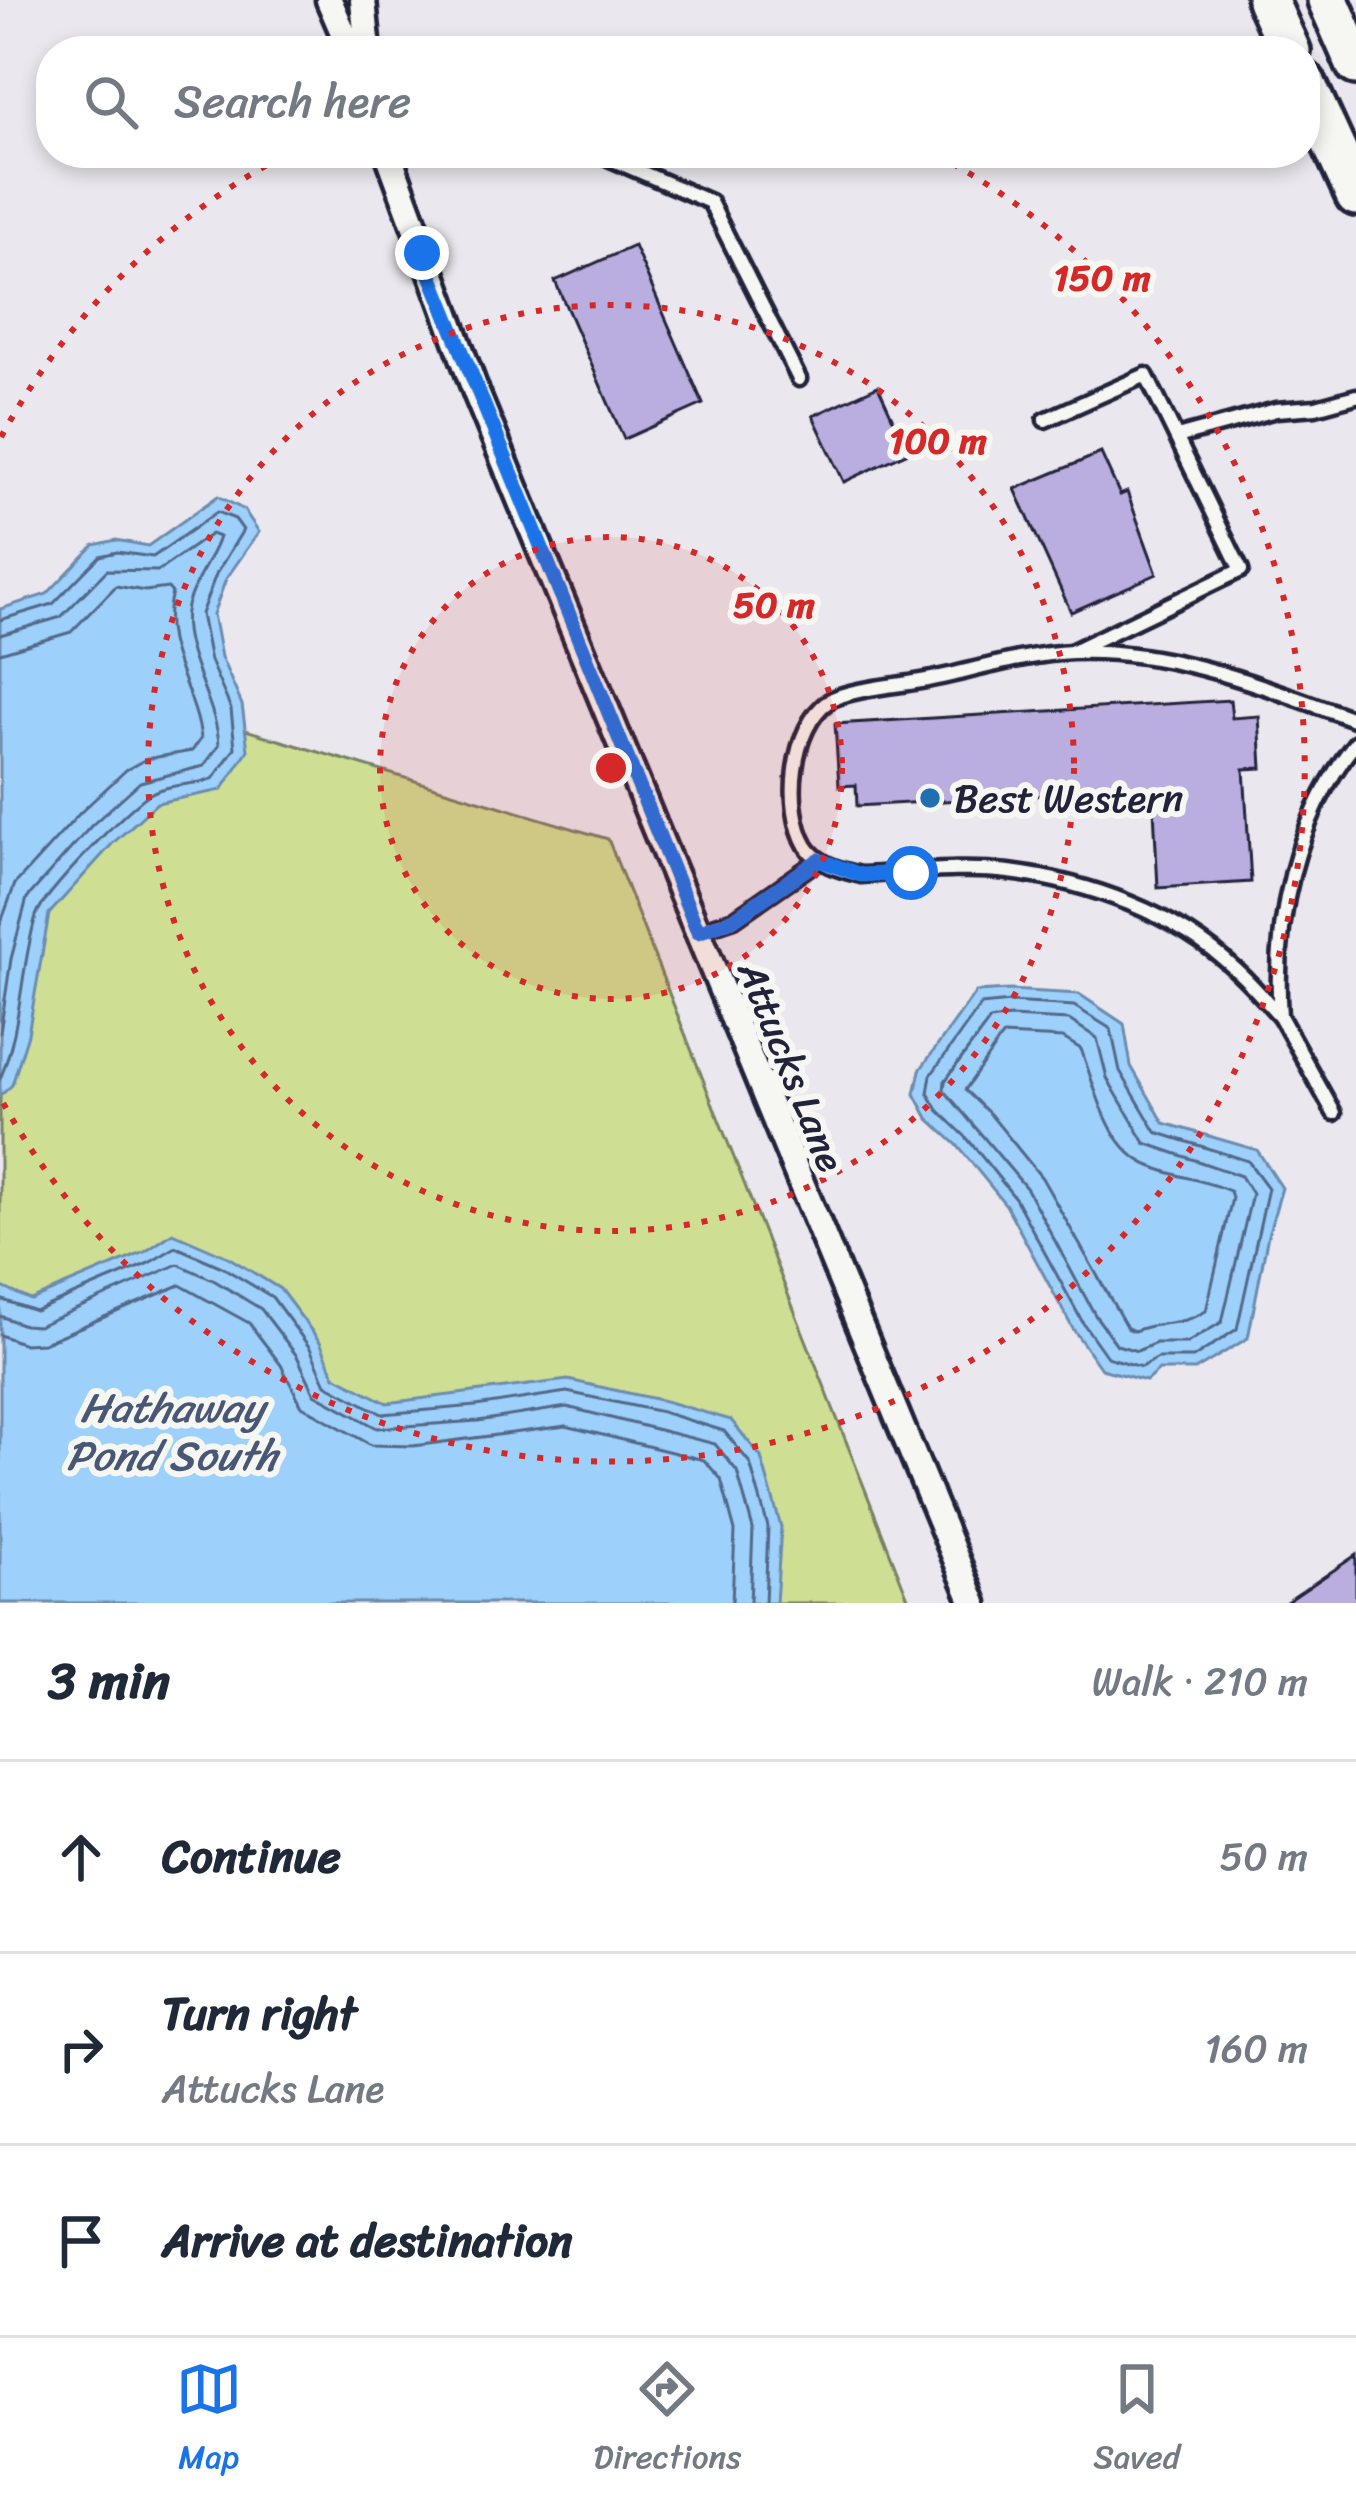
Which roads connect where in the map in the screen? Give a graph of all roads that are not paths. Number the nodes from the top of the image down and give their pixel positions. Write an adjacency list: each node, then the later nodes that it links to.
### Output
1 (329, 0): 5 (street)
2 (363, 0): 6 (street)
3 (1267, 0): 7 (main road)
4 (1328, 0): 8 (main road)
5 (345, 36)
6 (367, 36)
7 (1283, 36)
8 (1356, 64)
9 (1320, 116): 12 (main road)
10 (394, 168): 21 (street, Attucks Lane)
11 (632, 168): 13 (lane)
12 (1356, 195)
13 (799, 379)
14 (1356, 396): 16 (lane)
15 (1045, 420): 16 (lane)
16 (1177, 437): 17 (lane)
17 (1070, 652): 18 (lane); 20 (lane)
18 (1356, 720)
19 (1356, 742): 22 (lane)
20 (819, 860): 21 (lane); 22 (lane)
21 (698, 932): 24 (street, Attucks Lane)
22 (1280, 1016): 23 (lane)
23 (1334, 1113)
24 (974, 1603)

